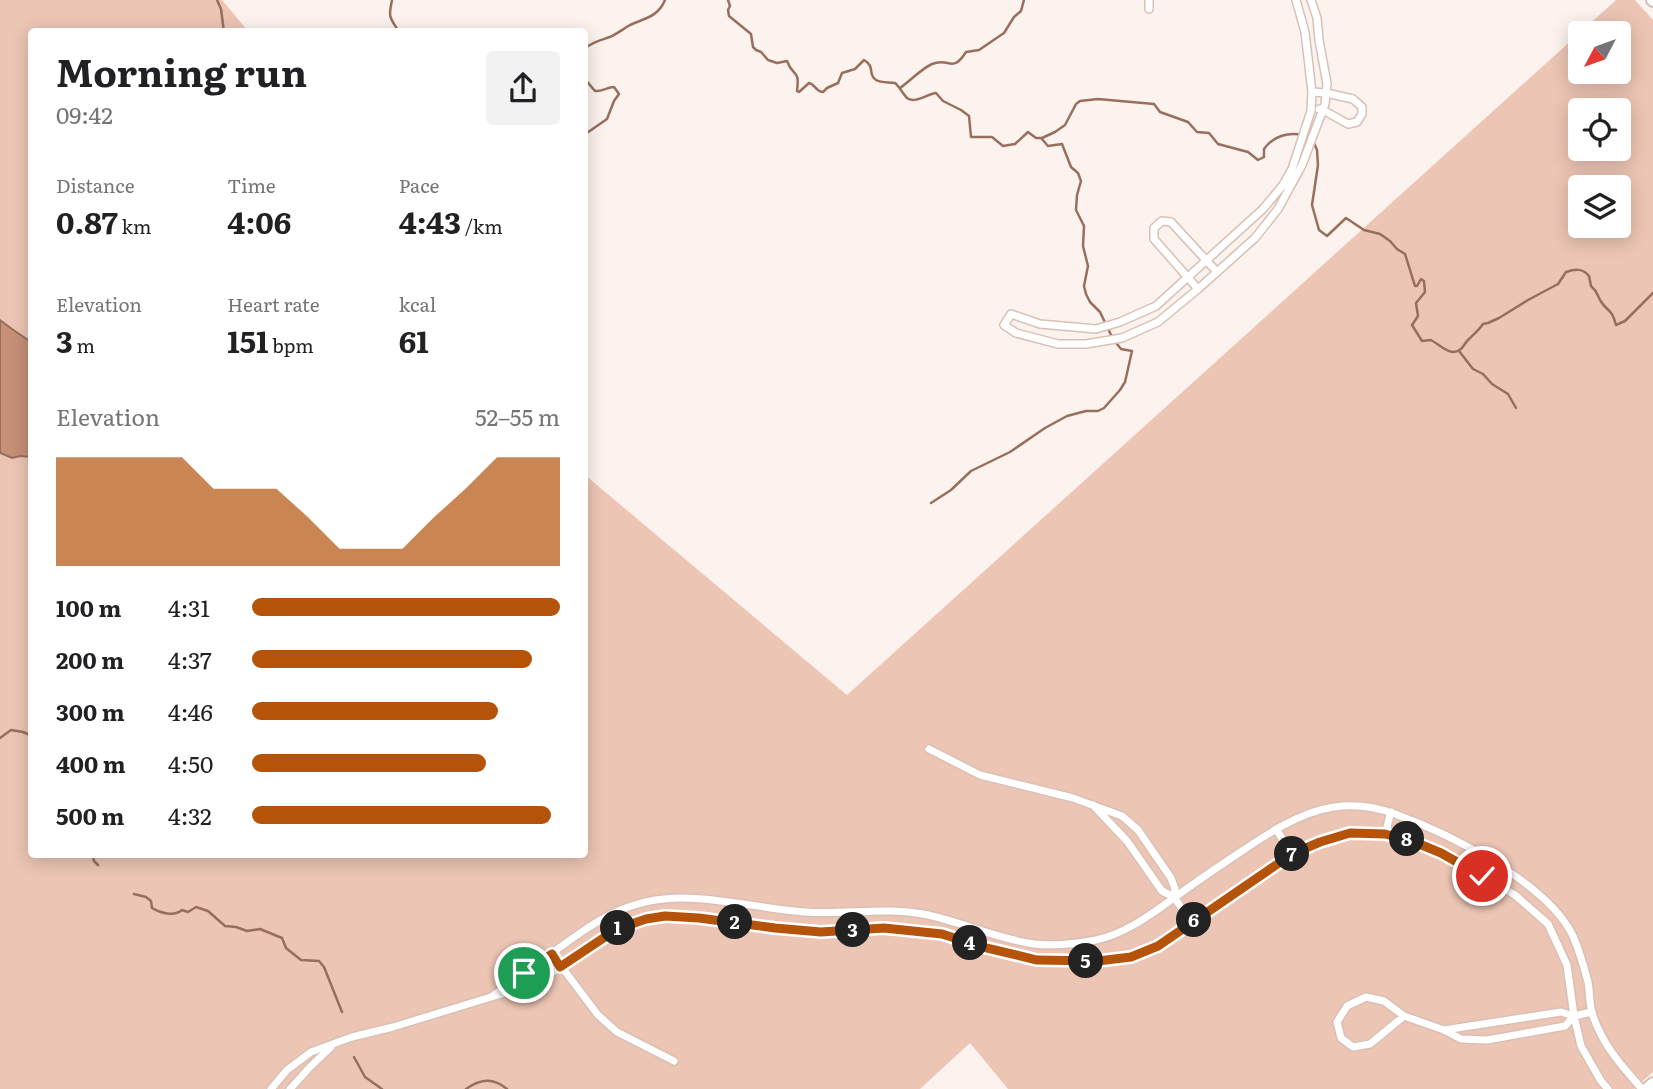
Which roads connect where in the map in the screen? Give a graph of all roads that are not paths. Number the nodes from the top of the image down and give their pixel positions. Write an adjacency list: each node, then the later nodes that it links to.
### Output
1 (1311, 0): 2 (street); 4 (street)
2 (1297, 2): 3 (street)
3 (1311, 92): 4 (street); 5 (street)
4 (1326, 93): 6 (street); 6 (street)
5 (1311, 108): 6 (street); 7 (street)
6 (1323, 110): 7 (street)
7 (1295, 170): 8 (street); 9 (street)
8 (1207, 260): 9 (street); 10 (street); 10 (street)
9 (1217, 272): 11 (street)
10 (1187, 278): 11 (street); 12 (street)
11 (1198, 289): 14 (street)
12 (1140, 313): 13 (street); 14 (street)
13 (1059, 326): 15 (street); 15 (street)
14 (1149, 326): 15 (street)
15 (1058, 344)
16 (929, 749): 17 (street)
17 (1093, 805): 24 (street); 24 (street)
18 (1391, 812): 19 (street); 20 (street); 22 (street)
19 (1276, 829): 21 (street); 24 (street)
20 (1385, 834): 21 (street); 23 (street)
21 (1292, 854): 29 (street)
22 (1492, 861): 23 (street); 32 (street)
23 (1482, 876): 33 (street)
24 (1174, 897): 29 (street); 34 (street)
25 (653, 900): 26 (street); 28 (street); 35 (street)
26 (765, 907): 27 (street); 30 (street)
27 (937, 917): 31 (street); 34 (street)
28 (657, 918): 30 (street); 37 (street)
29 (1191, 922): 36 (street)
30 (762, 926): 31 (street)
31 (935, 933): 36 (street)
32 (1572, 934): 33 (street); 39 (street)
33 (1556, 942): 41 (street)
34 (1079, 943): 36 (street)
35 (552, 954): 37 (street); 38 (street)
36 (1080, 961)
37 (560, 967): 38 (street); 44 (street)
38 (491, 997): 43 (street)
39 (1592, 1012): 41 (street); 49 (street)
40 (1404, 1016): 40 (street); 42 (street)
41 (1574, 1016): 42 (street); 42 (street); 48 (street)
42 (1444, 1030)
43 (334, 1045): 46 (street); 47 (street)
44 (674, 1061)
45 (1653, 1083): 49 (main road)
46 (271, 1089)
47 (290, 1089)
48 (1608, 1089)
49 (1644, 1089)

